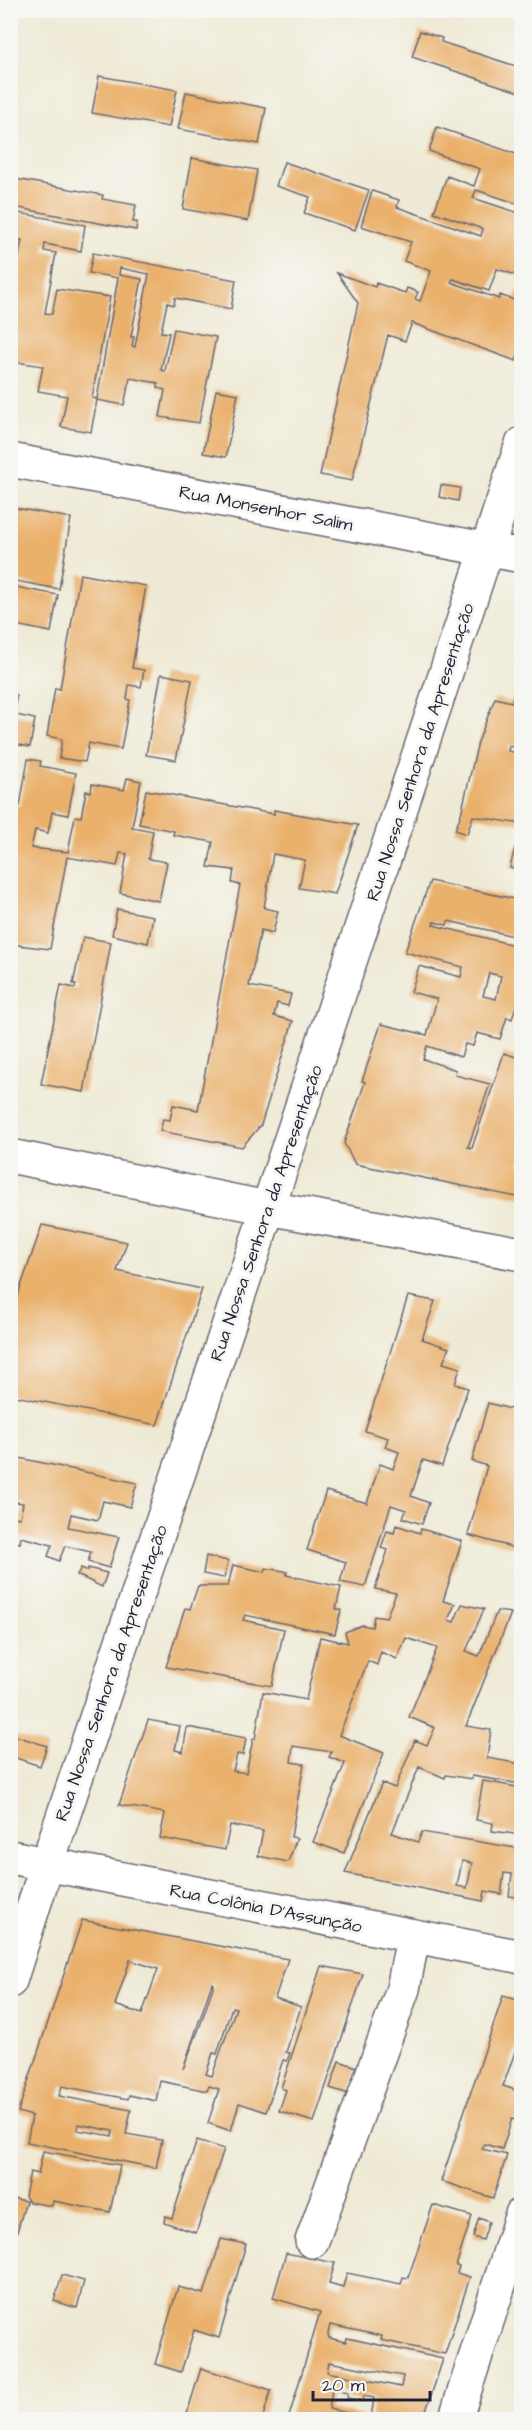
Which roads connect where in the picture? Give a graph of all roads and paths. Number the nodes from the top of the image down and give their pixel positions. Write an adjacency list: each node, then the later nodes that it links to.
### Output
1 (522, 444): 3 (street, Rua Nossa Senhora da Apresentação)
2 (10, 460): 3 (street, Rua Monsenhor Salim)
3 (487, 550): 4 (street, Rua Monsenhor Salim); 6 (street, Rua Nossa Senhora da Apresentação)
4 (522, 556)
5 (10, 1156): 6 (street)
6 (268, 1209): 7 (street); 9 (street, Rua Nossa Senhora da Apresentação)
7 (522, 1254)
8 (10, 1857): 9 (street, Rua Colônia D'Assunção)
9 (47, 1864): 10 (street, Rua Colônia D'Assunção); 12 (street, Rua Nossa Senhora da Apresentação)
10 (413, 1937): 11 (street, Rua Colônia D'Assunção); 14 (street)
11 (522, 1958)
12 (10, 1981)
13 (522, 2214): 15 (street)
14 (312, 2241)
15 (455, 2420)

